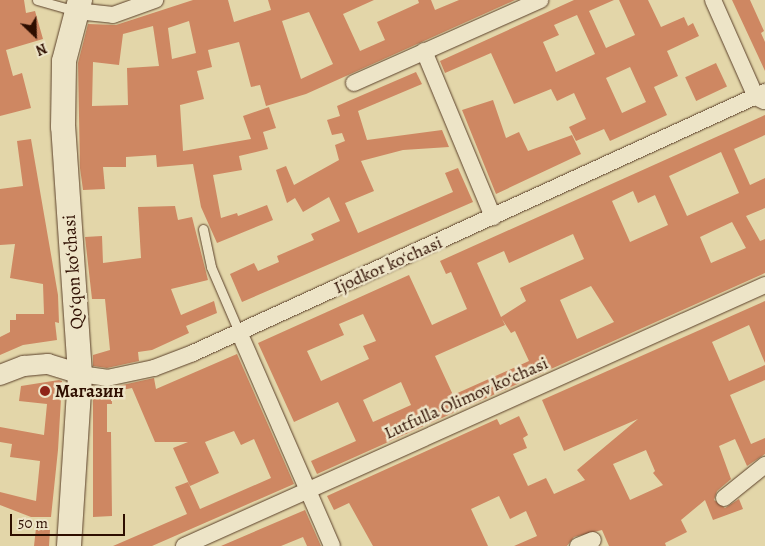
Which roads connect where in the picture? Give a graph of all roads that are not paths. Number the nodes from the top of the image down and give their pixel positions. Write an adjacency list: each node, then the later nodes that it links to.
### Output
1 (37, 0): 5 (lane)
2 (155, 0): 5 (street)
3 (540, 0): 6 (street)
4 (713, 0): 8 (street)
5 (78, 6): 13 (main road, Qoʻqon koʻchasi)
6 (424, 50): 7 (street); 9 (street)
7 (354, 83)
8 (762, 97): 9 (street, Ijodkor koʻchasi)
9 (493, 217): 12 (street, Ijodkor koʻchasi)
10 (203, 229): 12 (lane)
11 (765, 286): 16 (street, Lutfulla Olimov koʻchasi)
12 (239, 332): 13 (street, Ijodkor koʻchasi); 16 (street)
13 (80, 374): 14 (street, Ijodkor koʻchasi); 18 (main road, Qoʻqon koʻchasi)
14 (0, 375)
15 (765, 465): 17 (street)
16 (308, 491): 19 (street, Lutfulla Olimov koʻchasi); 20 (street)
17 (724, 498)
18 (69, 546)
19 (184, 546)
20 (332, 546)

